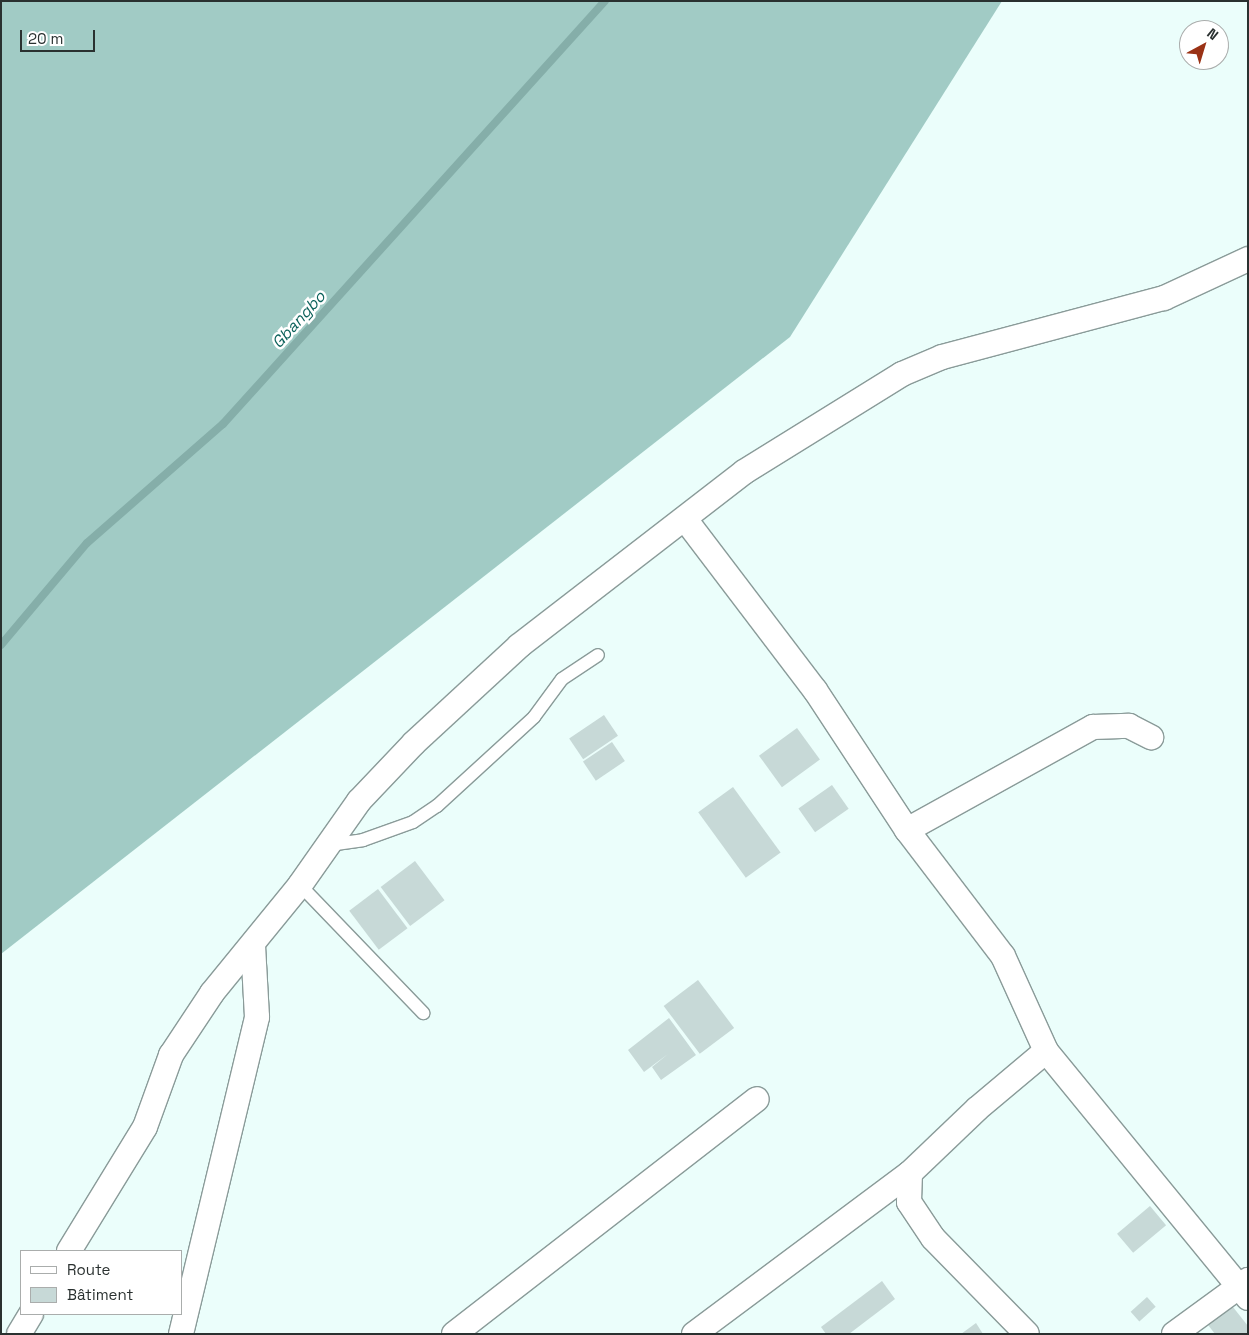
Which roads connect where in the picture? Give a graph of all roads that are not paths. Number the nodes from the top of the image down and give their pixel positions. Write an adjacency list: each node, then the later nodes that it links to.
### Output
1 (1248, 259): 2 (street)
2 (685, 519): 5 (street); 6 (street)
3 (598, 655): 6 (lane)
4 (1151, 737): 5 (street)
5 (907, 830): 10 (street)
6 (327, 845): 7 (street)
7 (300, 885): 8 (street); 9 (lane)
8 (253, 945): 13 (street); 17 (street)
9 (423, 1013)
10 (1046, 1051): 12 (street); 14 (street)
11 (757, 1099): 18 (street)
12 (910, 1173): 19 (street); 20 (street)
13 (70, 1250)
14 (1245, 1288): 21 (street)
15 (30, 1315): 16 (street)
16 (18, 1334)
17 (181, 1334)
18 (454, 1334)
19 (694, 1334)
20 (1027, 1334)
21 (1174, 1334)

